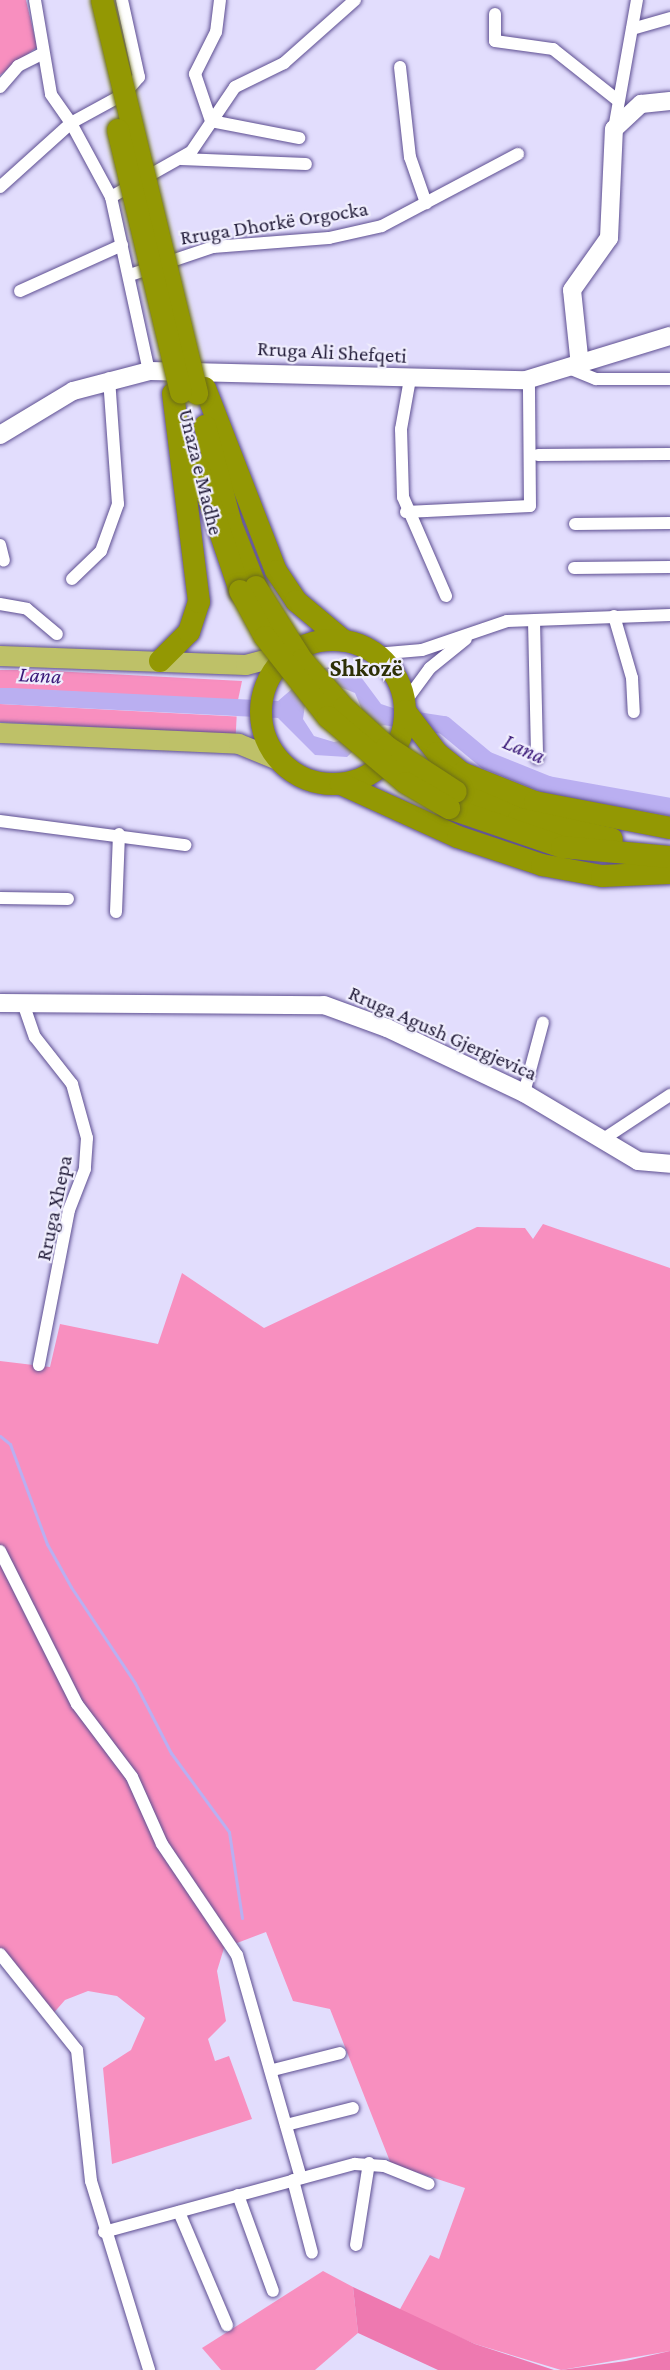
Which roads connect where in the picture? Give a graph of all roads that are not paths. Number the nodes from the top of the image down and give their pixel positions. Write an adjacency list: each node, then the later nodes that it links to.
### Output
1 (35, 0): 11 (street)
2 (87, 0): 36 (highway, Unaza e Madhe, bridge)
3 (102, 0): 36 (highway, Unaza e Madhe, bridge)
4 (122, 0): 17 (street)
5 (220, 0): 16 (street)
6 (355, 0): 16 (street)
7 (637, 0): 10 (street)
8 (495, 14): 14 (street)
9 (670, 18): 10 (street)
10 (632, 29): 14 (street)
11 (43, 53): 13 (street); 17 (street)
12 (400, 67): 25 (street)
13 (0, 87)
14 (616, 99): 19 (street)
15 (670, 102): 19 (main road)
16 (211, 121): 18 (street); 21 (street)
17 (71, 123): 23 (street); 24 (street)
18 (299, 138)
19 (614, 140): 30 (main road)
20 (518, 154): 25 (street, Rruga Dhorkë Orgocka)
21 (181, 159): 22 (street); 24 (street)
22 (306, 164)
23 (0, 187)
24 (111, 197): 26 (street)
25 (426, 203): 27 (street, Rruga Dhorkë Orgocka)
26 (122, 245): 27 (street); 28 (street)
27 (130, 275): 31 (street)
28 (20, 291)
29 (670, 336): 30 (main road, Rruga Ali Shefqeti)
30 (575, 368): 34 (street); 35 (main road, Rruga Ali Shefqeti)
31 (149, 371): 32 (main road, Rruga Ali Shefqeti); 33 (main road, Rruga Ali Shefqeti)
32 (109, 378): 37 (main road, Rruga Ali Shefqeti); 47 (street)
33 (410, 378): 35 (main road, Rruga Ali Shefqeti); 40 (street)
34 (670, 378)
35 (529, 380): 40 (street)
36 (189, 392): 55 (highway); 59 (highway); 66 (highway, Unaza e Madhe, bridge)
37 (0, 435)
38 (670, 454): 39 (street)
39 (538, 455)
40 (406, 512): 48 (street)
41 (670, 523): 42 (street)
42 (575, 524)
43 (0, 545): 44 (street)
44 (4, 561)
45 (670, 567): 46 (street)
46 (574, 568)
47 (72, 579)
48 (446, 596)
49 (0, 604): 54 (street)
50 (670, 615): 51 (street)
51 (614, 616): 52 (street); 60 (street)
52 (534, 621): 53 (street); 63 (street)
53 (475, 632): 57 (street); 61 (street)
54 (57, 634)
55 (344, 641): 56 (highway); 57 (highway)
56 (291, 653): 59 (main road); 64 (highway)
57 (375, 654): 61 (highway)
58 (0, 656): 59 (main road)
59 (160, 661)
60 (634, 712)
61 (408, 718): 65 (highway); 68 (highway)
62 (0, 733): 64 (main road)
63 (537, 758)
64 (278, 760): 65 (highway)
65 (341, 784): 73 (highway)
66 (452, 800): 70 (highway); 72 (highway, Unaza e Madhe)
67 (0, 821): 69 (street)
68 (670, 828)
69 (119, 834): 71 (street); 76 (street)
70 (670, 843)
71 (185, 845)
72 (670, 857)
73 (670, 873)
74 (0, 897): 75 (street)
75 (68, 899)
76 (116, 912)
77 (23, 1003): 78 (main road, Rruga Agush Gjergjevica); 80 (main road, Rruga Agush Gjergjevica); 84 (street, Rruga Xhepa)
78 (0, 1004)
79 (543, 1022): 80 (street)
80 (524, 1093): 82 (main road, Rruga Agush Gjergjevica)
81 (670, 1095): 82 (street)
82 (602, 1140): 83 (main road, Rruga Agush Gjergjevica)
83 (670, 1164)
84 (39, 1365)
85 (0, 1551): 88 (street)
86 (0, 1954): 96 (street)
87 (340, 2053): 88 (street)
88 (273, 2070): 90 (street)
89 (353, 2108): 90 (street)
90 (286, 2125): 92 (street)
91 (369, 2163): 92 (street); 93 (street); 97 (street)
92 (297, 2179): 94 (street); 98 (street)
93 (429, 2184)
94 (238, 2195): 95 (street); 99 (street)
95 (179, 2212): 96 (street); 100 (street)
96 (104, 2232): 101 (street)
97 (356, 2245)
98 (312, 2253)
99 (273, 2291)
100 (226, 2325)
101 (148, 2370)

